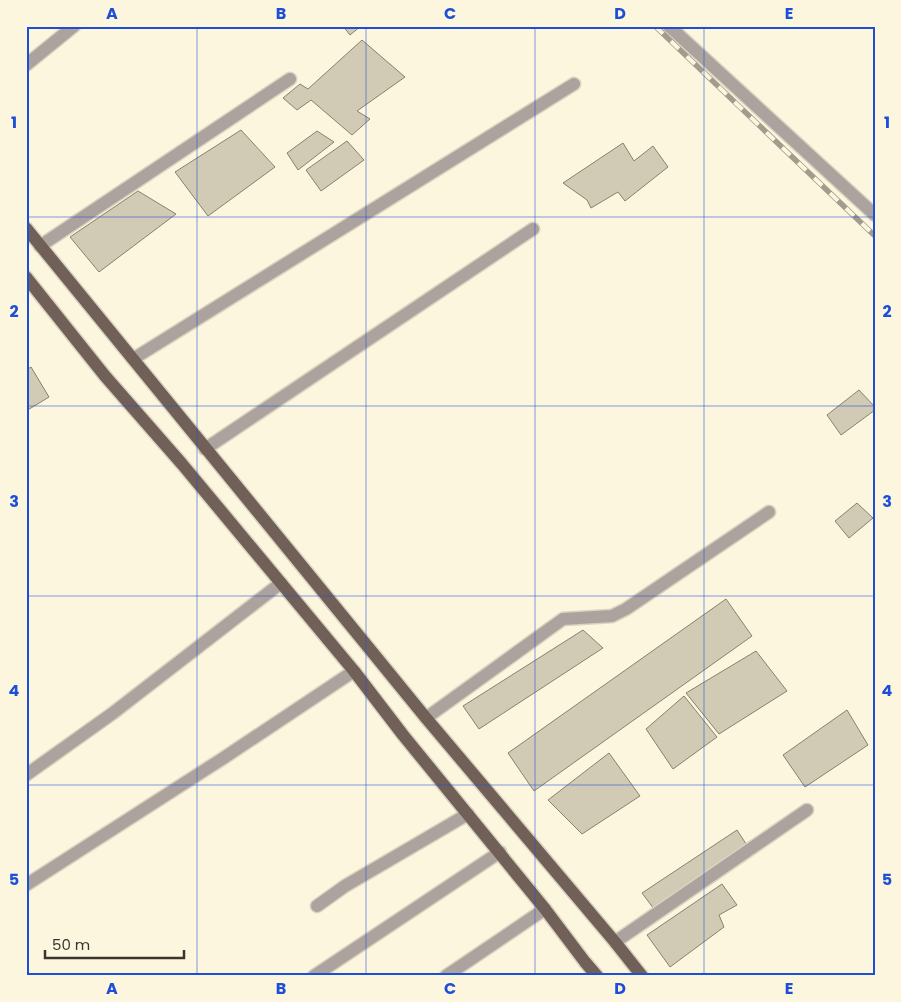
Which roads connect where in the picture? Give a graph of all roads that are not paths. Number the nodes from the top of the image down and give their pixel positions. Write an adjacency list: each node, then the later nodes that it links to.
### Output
1 (74, 26): 3 (street)
2 (669, 26): 6 (street)
3 (26, 65)
4 (290, 79): 9 (street)
5 (574, 84): 11 (street)
6 (875, 216)
7 (26, 228): 9 (main road)
8 (533, 229): 12 (street)
9 (40, 246): 11 (main road)
10 (26, 277): 14 (main road)
11 (133, 359): 12 (main road)
12 (205, 449): 16 (main road)
13 (769, 512): 16 (street)
14 (281, 583): 15 (main road); 17 (street)
15 (354, 671): 19 (main road); 21 (street)
16 (426, 718): 24 (main road)
17 (26, 775)
18 (807, 810): 24 (street)
19 (468, 814): 20 (main road); 22 (street)
20 (500, 852): 23 (main road); 25 (street)
21 (26, 885)
22 (317, 906)
23 (546, 908): 26 (street); 27 (main road)
24 (615, 942): 28 (main road)
25 (314, 976)
26 (446, 976)
27 (597, 976)
28 (642, 976)

